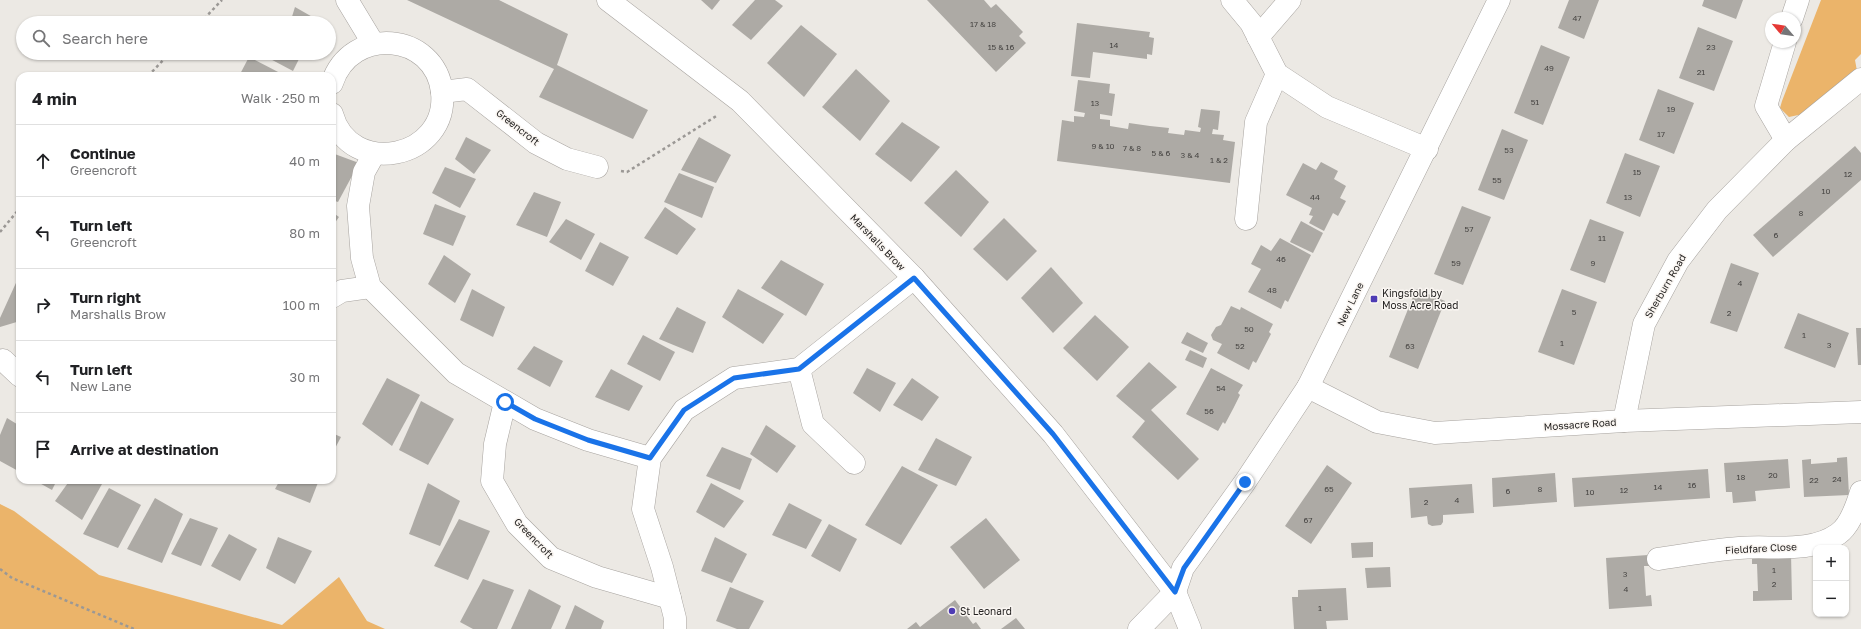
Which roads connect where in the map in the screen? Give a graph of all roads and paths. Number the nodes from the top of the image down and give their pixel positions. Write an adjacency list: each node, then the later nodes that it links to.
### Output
1 (222, 0): 9 (path)
2 (347, 0): 11 (street)
3 (608, 0): 19 (street, Marshalls Brow)
4 (1232, 0): 10 (street)
5 (1290, 0): 10 (street)
6 (1499, 0): 22 (street, New Lane)
7 (1798, 0): 8 (street)
8 (1794, 12)
9 (207, 16)
10 (1258, 37): 16 (street)
11 (373, 43): 15 (street); 18 (street)
12 (1783, 48): 21 (street)
13 (163, 60): 14 (path)
14 (152, 72)
15 (336, 72)
16 (1277, 74): 22 (street); 26 (street)
17 (1861, 79): 21 (street, Sherburn Road)
18 (442, 92): 23 (street); 24 (street, Greencroft)
19 (740, 102): 24 (path); 28 (street, Marshalls Brow)
20 (336, 125): 23 (street)
21 (1786, 140): 37 (street, Sherburn Road)
22 (1427, 149): 34 (street, New Lane)
23 (374, 154): 29 (street)
24 (597, 167)
25 (16, 213): 27 (path)
26 (1246, 219)
27 (0, 232)
28 (914, 278): 32 (street); 43 (street, Marshalls Brow)
29 (370, 287): 30 (street); 35 (street)
30 (336, 295)
31 (3, 360): 33 (street)
32 (799, 369): 38 (street); 39 (street)
33 (16, 372)
34 (1308, 388): 37 (street, Mossacre Road); 43 (street, New Lane)
35 (505, 402): 38 (street); 44 (street, Greencroft)
36 (1861, 412): 37 (street, Mossacre Road)
37 (1624, 422)
38 (650, 458): 44 (street)
39 (854, 463)
40 (1861, 492): 41 (street, Fieldfare Close)
41 (1658, 559)
42 (0, 569): 45 (path)
43 (1175, 592): 47 (street); 48 (street, Marshalls Brow)
44 (670, 598): 46 (street)
45 (134, 629)
46 (675, 629)
47 (1139, 629)
48 (1190, 629)

